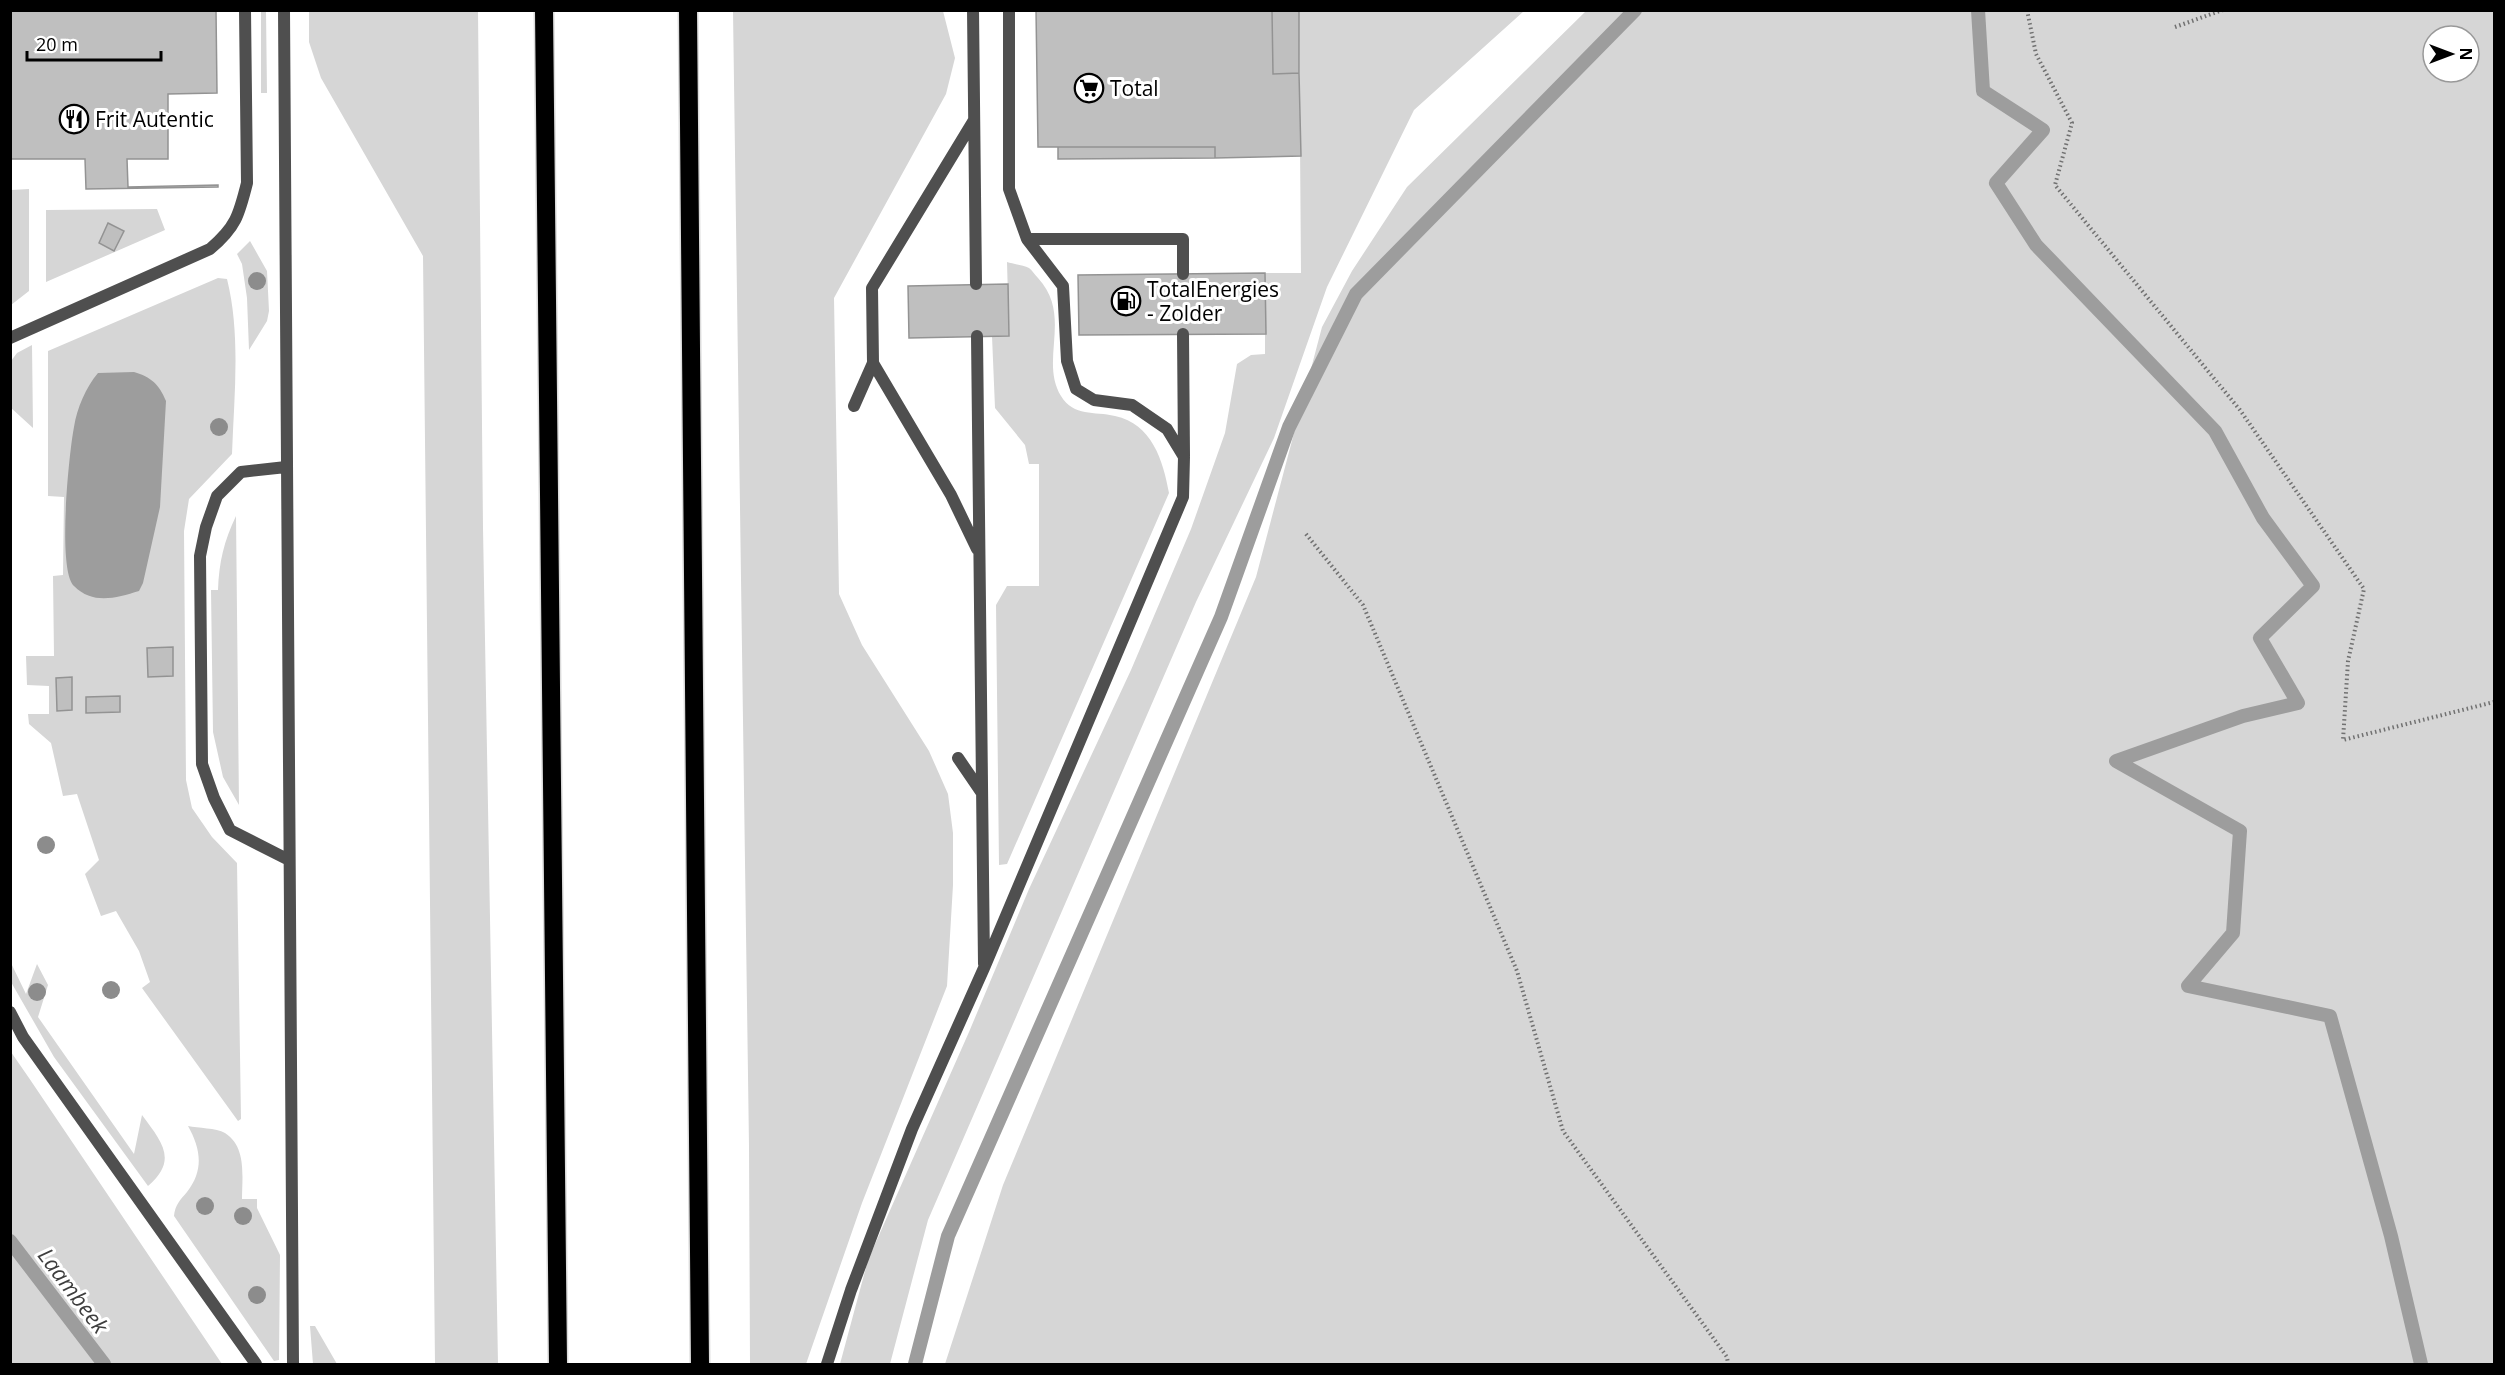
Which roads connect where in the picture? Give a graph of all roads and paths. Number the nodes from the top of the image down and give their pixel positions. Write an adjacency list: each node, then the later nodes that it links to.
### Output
1 (245, 10): 16 (lane)
2 (284, 10): 20 (lane)
3 (544, 10): 31 (highway)
4 (688, 10): 32 (highway)
5 (973, 10): 10 (lane)
6 (1009, 10): 11 (lane)
7 (2027, 10): 23 (path)
8 (2223, 10): 9 (path)
9 (2175, 27)
10 (974, 120): 13 (lane); 17 (lane)
11 (1027, 239): 12 (lane); 19 (lane)
12 (1183, 274)
13 (976, 284)
14 (1183, 334): 19 (lane)
15 (977, 336): 22 (lane)
16 (10, 338)
17 (873, 363): 18 (lane); 22 (lane)
18 (854, 406)
19 (1184, 457): 27 (lane)
20 (286, 467): 26 (lane); 26 (lane)
21 (1306, 534): 34 (path)
22 (979, 553): 25 (lane)
23 (2494, 702)
24 (958, 758): 25 (lane)
25 (982, 793): 27 (lane)
26 (289, 860): 30 (lane)
27 (984, 968): 33 (lane)
28 (10, 1012): 29 (lane)
29 (256, 1365)
30 (294, 1365)
31 (558, 1365)
32 (700, 1365)
33 (827, 1365)
34 (1728, 1365)

